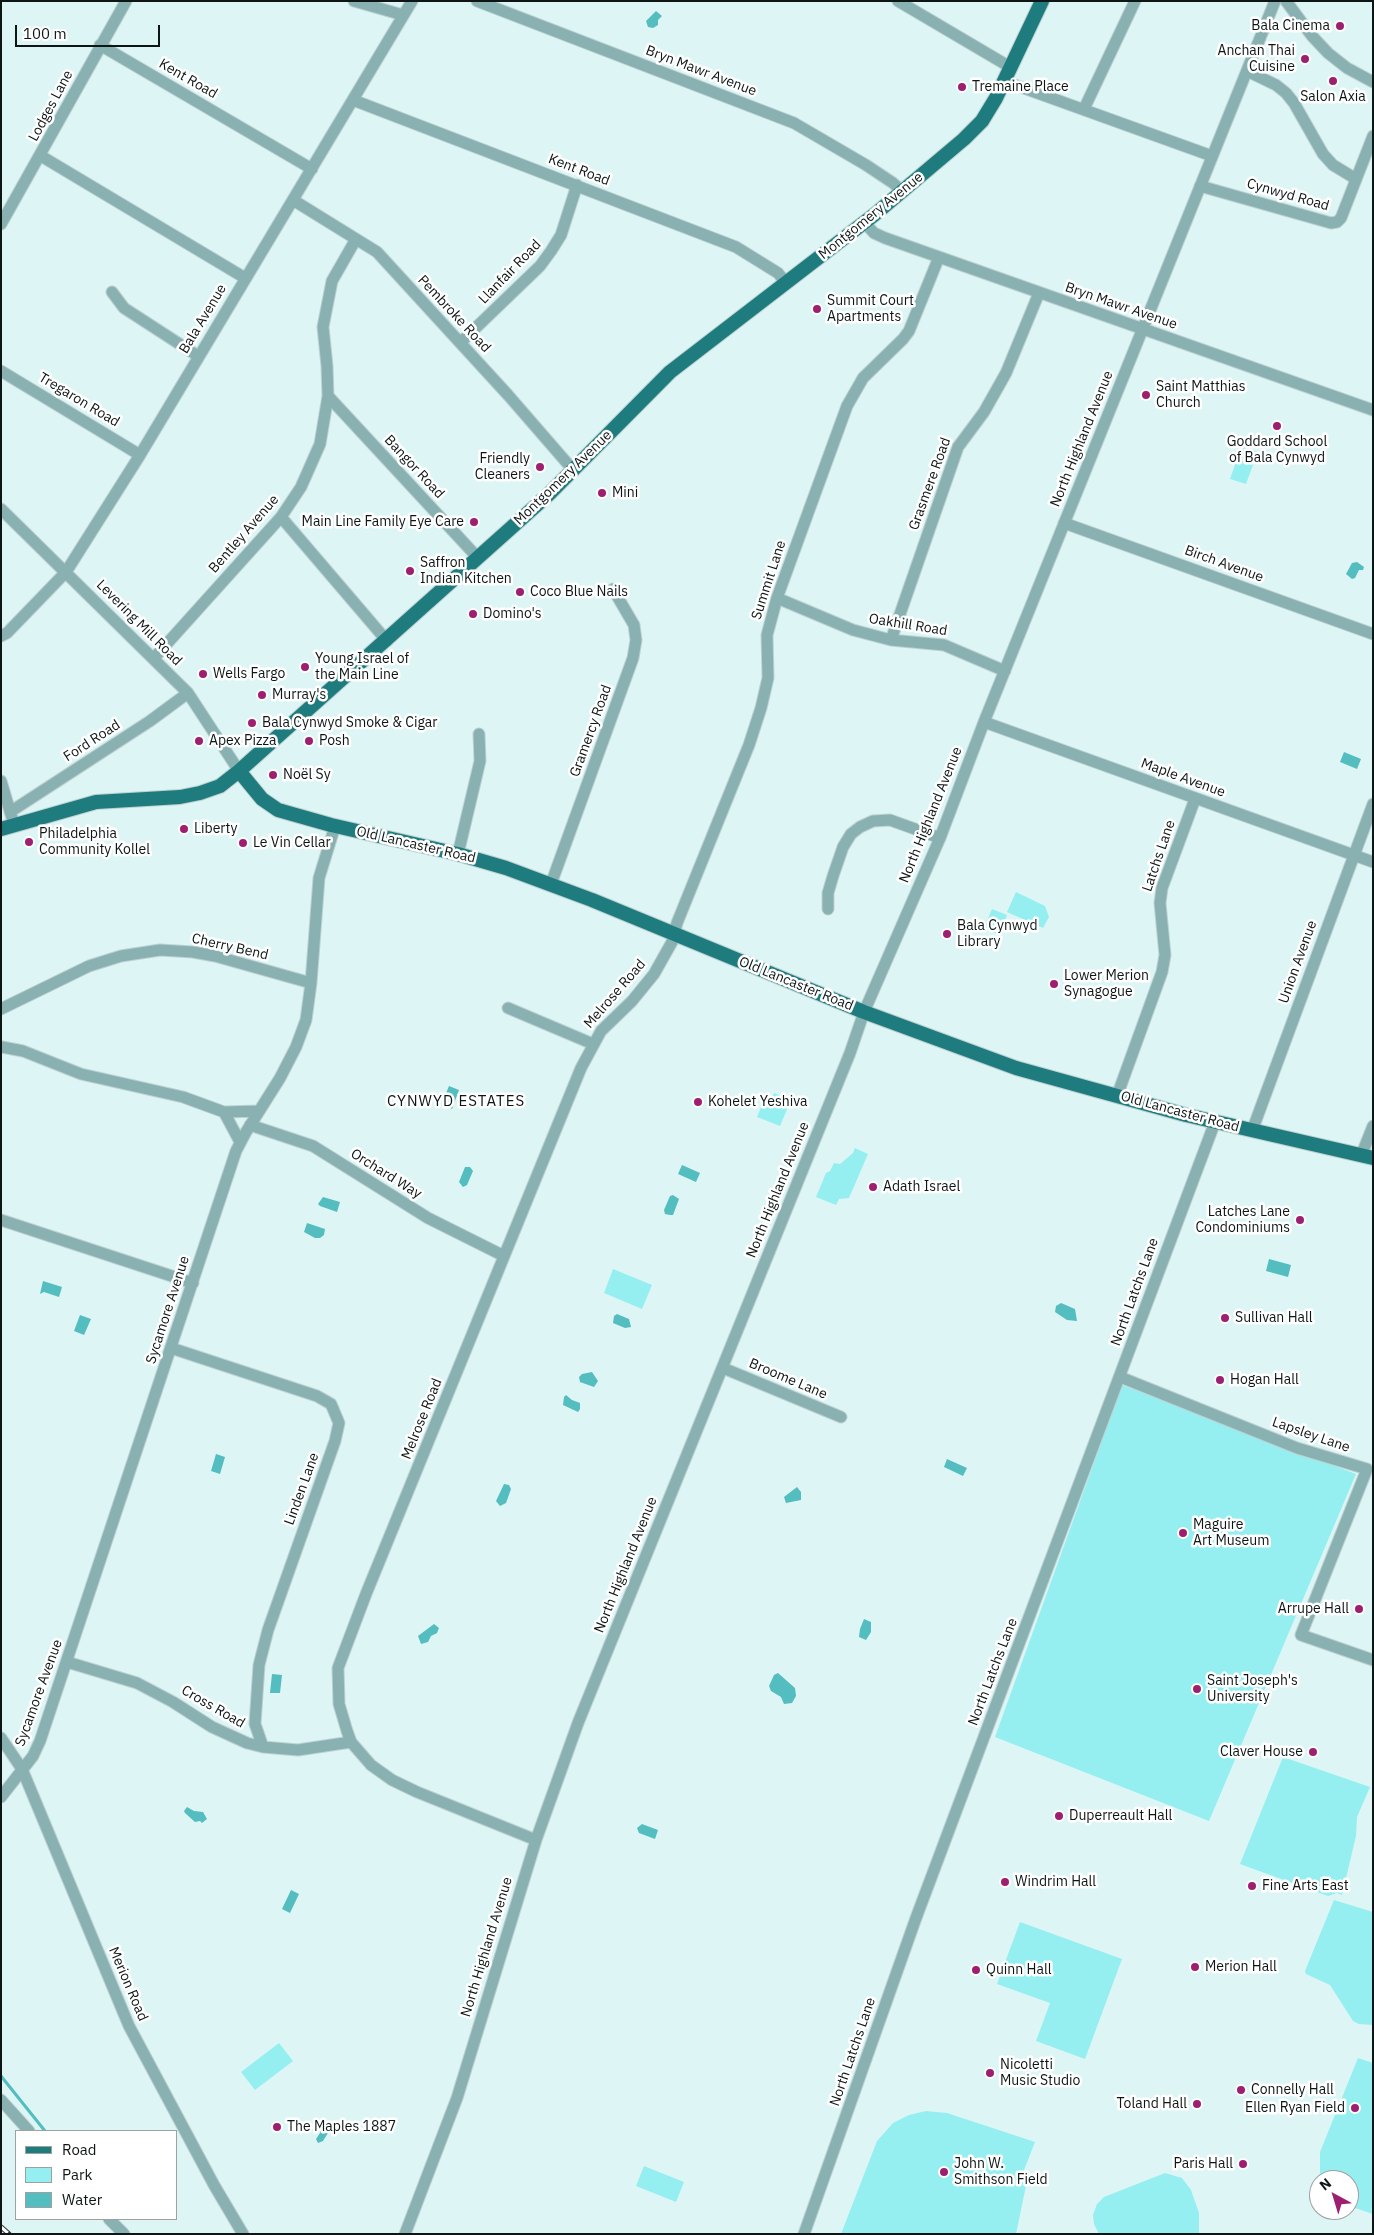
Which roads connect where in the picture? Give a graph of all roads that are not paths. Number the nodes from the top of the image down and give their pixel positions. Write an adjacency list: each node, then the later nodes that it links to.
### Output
1 (126, 1): 11 (street, Lodges Lane)
2 (354, 1): 10 (street)
3 (412, 1): 10 (street, Bala Avenue)
4 (477, 1): 25 (street, Bryn Mawr Avenue)
5 (898, 1): 12 (street)
6 (1042, 1): 12 (main road, Montgomery Avenue)
7 (1135, 1): 17 (street)
8 (1275, 1): 13 (street, North Highland Avenue)
9 (1286, 1): 15 (street)
10 (404, 15): 16 (street, Bala Avenue)
11 (100, 45): 19 (street, Lodges Lane); 21 (street, Kent Road)
12 (1010, 67): 14 (main road, Montgomery Avenue)
13 (1247, 71): 20 (street, North Highland Avenue); 22 (street)
14 (1004, 81): 17 (street); 25 (main road, Montgomery Avenue)
15 (1373, 82)
16 (353, 100): 21 (street, Bala Avenue); 23 (street, Kent Road)
17 (1084, 109): 20 (street)
18 (1373, 136): 22 (street, Cynwyd Road)
19 (41, 156): 28 (street, Lodges Lane); 31 (street)
20 (1212, 156): 24 (street, North Highland Avenue)
21 (312, 169): 26 (street, Bala Avenue)
22 (1356, 179): 24 (street, Cynwyd Road)
23 (577, 185): 32 (street, Kent Road); 36 (street, Llanfair Road)
24 (1200, 186): 35 (street, North Highland Avenue)
25 (902, 191): 27 (main road, Montgomery Avenue)
26 (293, 200): 29 (street, Pembroke Road); 31 (street, Bala Avenue)
27 (864, 222): 30 (street, Bryn Mawr Avenue); 32 (main road, Montgomery Avenue)
28 (1, 224)
29 (356, 239): 36 (street, Pembroke Road); 39 (street, Bentley Avenue)
30 (939, 257): 34 (street, Bryn Mawr Avenue); 49 (street, Summit Lane)
31 (245, 278): 37 (street, Bala Avenue)
32 (786, 283): 42 (main road, Montgomery Avenue)
33 (112, 292): 37 (street)
34 (1039, 293): 35 (street, Bryn Mawr Avenue); 53 (street, Grasmere Road)
35 (1142, 330): 40 (street, Bryn Mawr Avenue); 45 (street, North Highland Avenue)
36 (461, 342): 42 (street, Pembroke Road)
37 (198, 356): 41 (street, Bala Avenue)
38 (1, 371): 41 (street, Tregaron Road)
39 (328, 396): 44 (street, Bentley Avenue); 46 (street, Bangor Road)
40 (1373, 410)
41 (140, 455): 47 (street, Bala Avenue)
42 (574, 471): 46 (main road, Montgomery Avenue)
43 (1, 509): 47 (street, Levering Mill Road)
44 (281, 517): 52 (street); 54 (street, Bentley Avenue)
45 (1064, 523): 50 (street, Birch Avenue); 55 (street, North Highland Avenue)
46 (478, 558): 52 (main road, Montgomery Avenue)
47 (66, 572): 51 (street, Bala Avenue); 54 (street, Levering Mill Road)
48 (613, 589): 69 (street, Gramercy Road)
49 (777, 598): 53 (street, Oakhill Road); 71 (street, Summit Lane)
50 (1373, 634)
51 (1, 636)
52 (387, 640): 59 (main road, Montgomery Avenue)
53 (891, 640): 55 (street, Oakhill Road)
54 (154, 658): 56 (street, Levering Mill Road)
55 (1005, 671): 57 (street, North Highland Avenue)
56 (188, 693): 59 (street, Levering Mill Road); 63 (street, Ford Road)
57 (984, 722): 61 (street, Maple Avenue); 65 (street, North Highland Avenue)
58 (479, 734): 66 (street)
59 (239, 771): 63 (main road, Montgomery Avenue); 64 (main road, Old Lancaster Road)
60 (1, 781): 63 (street)
61 (1195, 799): 67 (street, Maple Avenue); 78 (street, Latchs Lane)
62 (1373, 804): 67 (street, Union Avenue)
63 (9, 822)
64 (335, 826): 66 (main road, Old Lancaster Road); 72 (street, Sycamore Avenue)
65 (940, 838): 70 (street); 75 (street, North Highland Avenue)
66 (458, 854): 69 (main road, Old Lancaster Road)
67 (1354, 855): 68 (street, Maple Avenue); 84 (street, Union Avenue)
68 (1373, 862)
69 (551, 884): 71 (main road, Old Lancaster Road)
70 (828, 909)
71 (674, 934): 75 (main road, Old Lancaster Road); 76 (street, Melrose Road)
72 (311, 983): 74 (street, Cherry Bend); 79 (street, Sycamore Avenue)
73 (508, 1008): 76 (street)
74 (1, 1009)
75 (864, 1012): 78 (main road, Old Lancaster Road); 91 (street, North Highland Avenue)
76 (593, 1044): 88 (street, Melrose Road)
77 (1, 1048): 80 (street)
78 (1117, 1096): 81 (main road, Old Lancaster Road)
79 (258, 1111): 80 (street); 82 (street, Sycamore Avenue)
80 (224, 1112): 85 (street)
81 (1215, 1122): 84 (main road, Old Lancaster Road); 92 (street, North Latchs Lane)
82 (250, 1124): 85 (street, Sycamore Avenue); 88 (street, Orchard Way)
83 (1373, 1126): 86 (street)
84 (1252, 1131): 86 (main road, Old Lancaster Road)
85 (240, 1142): 89 (street, Sycamore Avenue)
86 (1367, 1157)
87 (1, 1220): 89 (street)
88 (504, 1256): 100 (street, Melrose Road)
89 (193, 1283): 90 (street, Sycamore Avenue)
90 (171, 1348): 95 (street, Sycamore Avenue); 96 (street, Linden Lane)
91 (723, 1368): 93 (street, Broome Lane); 104 (street, North Highland Avenue)
92 (1120, 1377): 94 (street, Lapsley Lane); 111 (street, North Latchs Lane)
93 (841, 1418)
94 (1373, 1660)
95 (67, 1662): 97 (street, Cross Road); 98 (street, Sycamore Avenue)
96 (255, 1724): 97 (street); 101 (street, Linden Lane)
97 (238, 1739): 101 (street, Cross Road)
98 (40, 1741): 99 (street); 102 (street, Sycamore Avenue)
99 (5, 1742): 102 (street, Merion Road)
100 (351, 1742): 101 (street, Cross Road); 104 (street, Melrose Road)
101 (263, 1747)
102 (22, 1769): 103 (street, Sycamore Avenue); 109 (street, Merion Road)
103 (1, 1797)
104 (536, 1840): 110 (street, North Highland Avenue)
105 (1, 2100): 106 (street)
106 (28, 2130)
107 (110, 2220): 108 (street)
108 (124, 2234)
109 (243, 2234)
110 (405, 2234)
111 (804, 2234)

